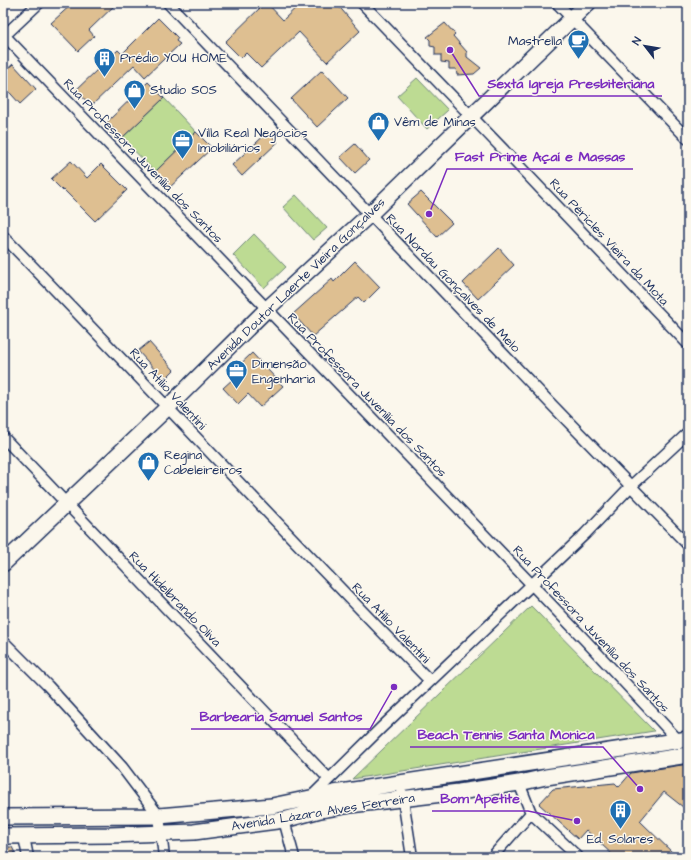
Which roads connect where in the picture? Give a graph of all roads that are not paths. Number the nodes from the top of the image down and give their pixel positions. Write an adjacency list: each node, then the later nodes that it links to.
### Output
1 (39, 3): 7 (street)
2 (168, 3): 10 (street, Rua Nordau Gonçalves de Melo)
3 (362, 3): 8 (street, Rua Péricles Vieira da Mota)
4 (557, 3): 6 (street)
5 (588, 3): 6 (main road, Avenida Doutor Laerte Vieira Gonçalves)
6 (572, 18): 8 (main road, Avenida Doutor Laerte Vieira Gonçalves); 9 (street)
7 (4, 36): 12 (street, Rua Professora Juvenília dos Santos)
8 (471, 116): 10 (main road, Avenida Doutor Laerte Vieira Gonçalves); 13 (street, Rua Péricles Vieira da Mota)
9 (688, 139)
10 (370, 214): 12 (main road, Avenida Doutor Laerte Vieira Gonçalves); 17 (street, Rua Nordau Gonçalves de Melo)
11 (3, 236): 14 (street, Rua Atílio Valentini)
12 (267, 309): 14 (main road, Avenida Doutor Laerte Vieira Gonçalves); 21 (street, Rua Professora Juvenília dos Santos)
13 (688, 344)
14 (168, 407): 18 (main road, Avenida Doutor Laerte Vieira Gonçalves); 23 (street, Rua Atílio Valentini)
15 (688, 434): 17 (street)
16 (3, 437): 18 (street, Rua Hidelbrando Oliva)
17 (630, 487): 19 (street, Rua Nordau Gonçalves de Melo); 21 (street)
18 (66, 504): 20 (main road, Avenida Doutor Laerte Vieira Gonçalves); 28 (street, Rua Hidelbrando Oliva)
19 (688, 545)
20 (3, 564)
21 (532, 585): 23 (street); 24 (street, Rua Professora Juvenília dos Santos)
22 (3, 641): 34 (street)
23 (430, 680): 28 (street)
24 (683, 739): 25 (main road, Avenida Lázara Alves Ferreira)
25 (582, 755): 27 (main road); 29 (main road, Avenida Lázara Alves Ferreira)
26 (688, 755): 27 (main road, Avenida Lázara Alves Ferreira)
27 (585, 771): 30 (main road, Avenida Lázara Alves Ferreira)
28 (329, 779): 31 (street)
29 (401, 783): 31 (main road, Avenida Lázara Alves Ferreira); 32 (street)
30 (519, 783): 32 (main road, Avenida Lázara Alves Ferreira); 33 (street)
31 (311, 797): 34 (main road, Avenida Lázara Alves Ferreira)
32 (403, 799): 36 (main road, Avenida Lázara Alves Ferreira); 43 (street)
33 (531, 813): 44 (street); 45 (street)
34 (159, 816): 35 (main road, Avenida Lázara Alves Ferreira); 37 (street)
35 (3, 817)
36 (284, 820): 37 (main road, Avenida Lázara Alves Ferreira); 42 (street)
37 (161, 833): 39 (main road, Avenida Lázara Alves Ferreira); 41 (street)
38 (3, 836): 39 (main road, Avenida Lázara Alves Ferreira)
39 (24, 836): 40 (street)
40 (28, 857)
41 (164, 857)
42 (294, 857)
43 (412, 857)
44 (492, 857)
45 (578, 857)

